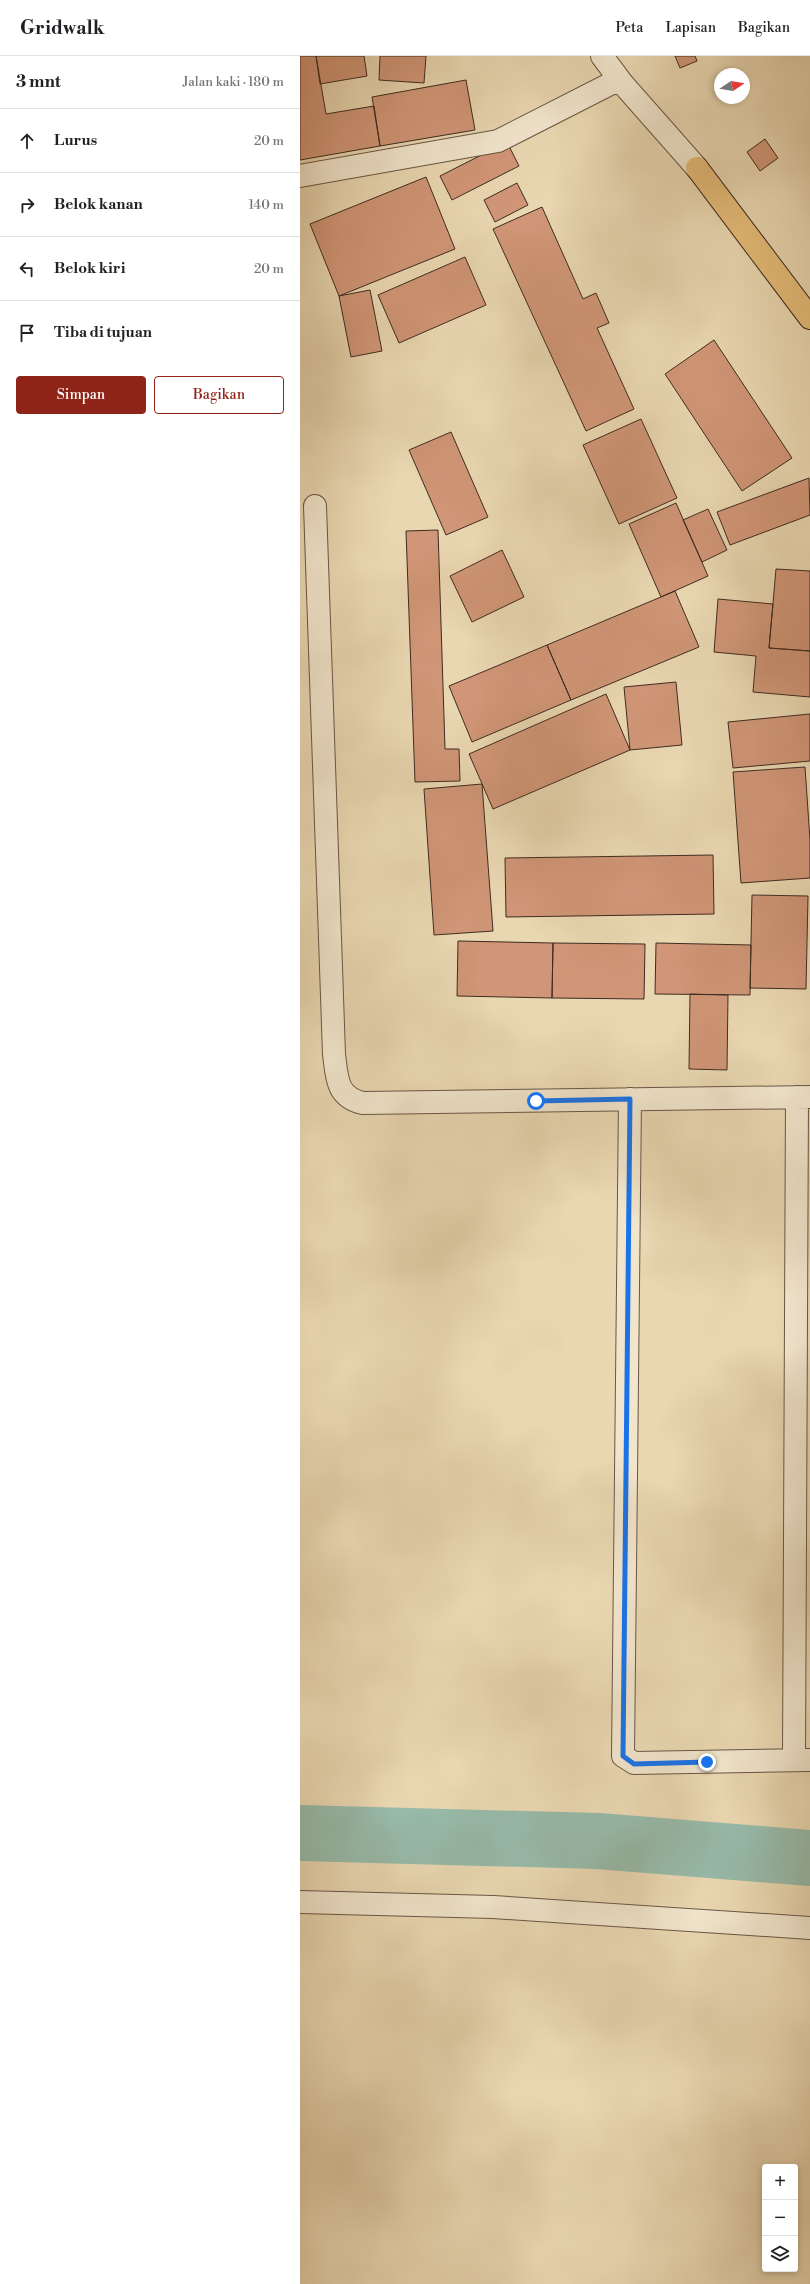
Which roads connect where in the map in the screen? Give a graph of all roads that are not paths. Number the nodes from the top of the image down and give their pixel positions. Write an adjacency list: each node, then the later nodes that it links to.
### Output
1 (602, 56): 2 (street)
2 (617, 83): 3 (street); 4 (street)
3 (697, 168): 5 (main road); 6 (main road)
4 (300, 176)
5 (810, 294)
6 (810, 318)
7 (314, 506): 9 (street)
8 (804, 1097): 9 (street); 10 (street)
9 (630, 1099): 10 (street)
10 (802, 1760)
11 (300, 1902): 12 (street)
12 (810, 1928)

